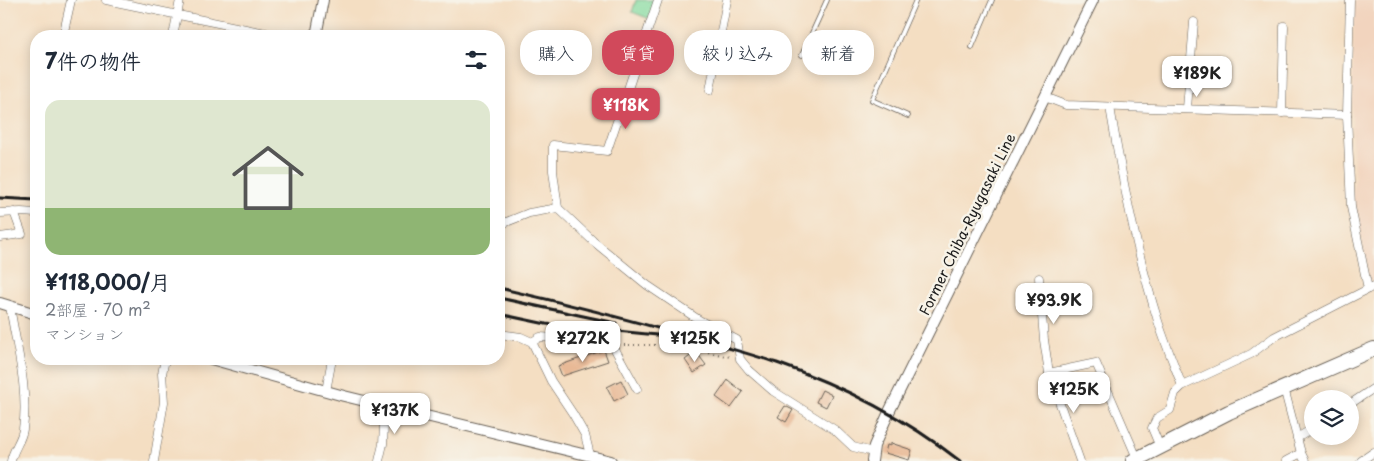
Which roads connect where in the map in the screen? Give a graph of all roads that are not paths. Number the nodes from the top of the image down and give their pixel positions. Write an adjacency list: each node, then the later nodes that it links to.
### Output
1 (71, 0): 15 (street)
2 (106, 0): 12 (street)
3 (180, 0): 12 (street)
4 (324, 0): 18 (street)
5 (658, 0): 28 (street)
6 (727, 0): 21 (street)
7 (828, 0): 19 (lane)
8 (916, 0): 27 (lane)
9 (992, 0): 20 (lane)
10 (1093, 0): 22 (street, Former Chiba-Ryugasaki Line)
11 (1350, 0): 26 (street)
12 (177, 15): 16 (street); 17 (street)
13 (1194, 22): 24 (street)
14 (1284, 26): 25 (street)
15 (64, 30)
16 (174, 30)
17 (251, 30)
18 (317, 30)
19 (814, 30)
20 (972, 47)
21 (710, 90)
22 (1045, 97): 23 (street); 58 (street, Former Chiba-Ryugasaki Line)
23 (1110, 107): 24 (street); 45 (street)
24 (1187, 108): 25 (street)
25 (1282, 114): 26 (street)
26 (1347, 115): 35 (street)
27 (908, 116)
28 (558, 208): 32 (street); 58 (street)
29 (14, 212): 30 (street); 31 (street); 33 (street)
30 (0, 213)
31 (30, 213)
32 (505, 223)
33 (0, 237)
34 (1039, 278): 44 (street)
35 (1371, 287): 45 (street)
36 (5, 305): 37 (street); 61 (street)
37 (30, 312)
38 (505, 335): 39 (street)
39 (532, 342): 48 (street); 57 (street)
40 (1374, 349): 46 (highway)
41 (164, 365): 62 (street)
42 (233, 365): 49 (street)
43 (331, 365): 49 (street)
44 (1049, 373): 60 (street); 65 (street)
45 (1182, 386): 54 (street)
46 (1284, 388): 53 (street); 54 (highway)
47 (1374, 388): 50 (street)
48 (637, 389)
49 (326, 391): 51 (street)
50 (1359, 398)
51 (385, 406): 57 (street); 63 (street)
52 (1304, 433): 53 (street)
53 (1297, 438): 56 (street)
54 (1160, 446): 60 (highway)
55 (1374, 452): 68 (street)
56 (1301, 453): 66 (street); 67 (street)
57 (590, 455): 59 (street)
58 (872, 456)
59 (601, 460): 64 (street)
60 (1135, 460)
61 (11, 461)
62 (154, 461)
63 (379, 461)
64 (611, 461)
65 (1080, 461)
66 (1286, 461)
67 (1305, 461)
68 (1360, 461)

